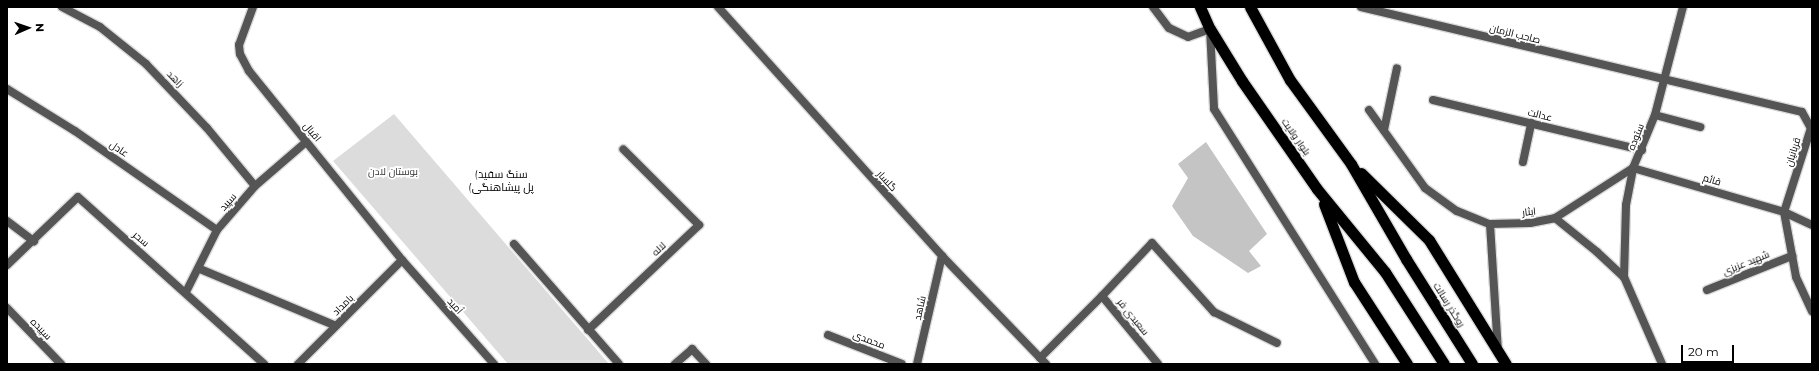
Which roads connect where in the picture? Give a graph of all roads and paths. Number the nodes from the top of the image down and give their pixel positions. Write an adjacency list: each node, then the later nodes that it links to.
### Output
1 (62, 7): 25 (street, زاهد)
2 (253, 7): 19 (street, اقبال)
3 (718, 7): 35 (street, گلسار)
4 (1153, 7): 9 (street)
5 (1200, 7): 9 (highway, بلوار ولایت)
6 (1250, 7): 23 (highway)
7 (1361, 7): 11 (street, صاحب الزمان)
8 (1683, 7): 11 (street, ستوده)
9 (1210, 29): 26 (highway, بلوار ولایت); 62 (street)
10 (1397, 68): 18 (street)
11 (1664, 81): 15 (street, ستوده); 27 (street, قربانیان)
12 (7, 89): 32 (street, عادل)
13 (1433, 100): 16 (street, عدالت)
14 (1369, 110): 18 (street, ایثار)
15 (1655, 115): 17 (street); 21 (street, ستوده)
16 (1530, 123): 21 (street, عدالت); 22 (street)
17 (1700, 127)
18 (1384, 130): 30 (street, ایثار)
19 (306, 142): 25 (street, سپید); 37 (street, اقبال)
20 (623, 150): 47 (street, لاله)
21 (1642, 150): 24 (street, ستوده)
22 (1522, 162)
23 (1351, 164): 50 (highway); 65 (highway, روگذر رسالت)
24 (1633, 168): 27 (street, قائم); 28 (street); 40 (street, ستوده)
25 (255, 186): 32 (street, سپید)
26 (1317, 189): 63 (highway); 64 (highway, بلوار ولایت)
27 (1784, 212): 31 (street, قائم); 36 (street, قربانیان)
28 (1555, 218): 30 (street, ایثار); 40 (street)
29 (7, 221): 33 (street)
30 (1490, 224): 50 (street)
31 (1812, 225)
32 (217, 230): 39 (street, سپید)
33 (34, 241): 38 (street, سحر); 42 (street, سحر)
34 (514, 244): 47 (street)
35 (942, 256): 51 (street, گلسار); 60 (street, شاهد)
36 (1792, 256): 41 (street, شهید عزیزی); 45 (street, قربانیان)
37 (402, 260): 46 (street, بامداد); 55 (street, اُمید)
38 (7, 265)
39 (200, 269): 42 (street, سپید); 46 (street)
40 (1624, 277): 67 (street)
41 (1707, 290)
42 (186, 292): 53 (street, سحر)
43 (1102, 296): 49 (street); 51 (street, سعیدی فر); 61 (street, سعیدی فر)
44 (7, 308): 52 (street, سپیده)
45 (1812, 312)
46 (336, 326): 54 (street, بامداد)
47 (588, 330): 56 (street)
48 (828, 335): 59 (street, محمدی)
49 (1277, 342)
50 (1498, 350): 66 (highway)
51 (1043, 361)
52 (61, 364)
53 (264, 364)
54 (298, 364)
55 (494, 364)
56 (619, 364)
57 (675, 364): 58 (street)
58 (706, 364)
59 (902, 364)
60 (917, 364)
61 (1158, 364)
62 (1374, 364)
63 (1407, 364)
64 (1444, 364)
65 (1472, 364)
66 (1506, 364)
67 (1662, 364)

